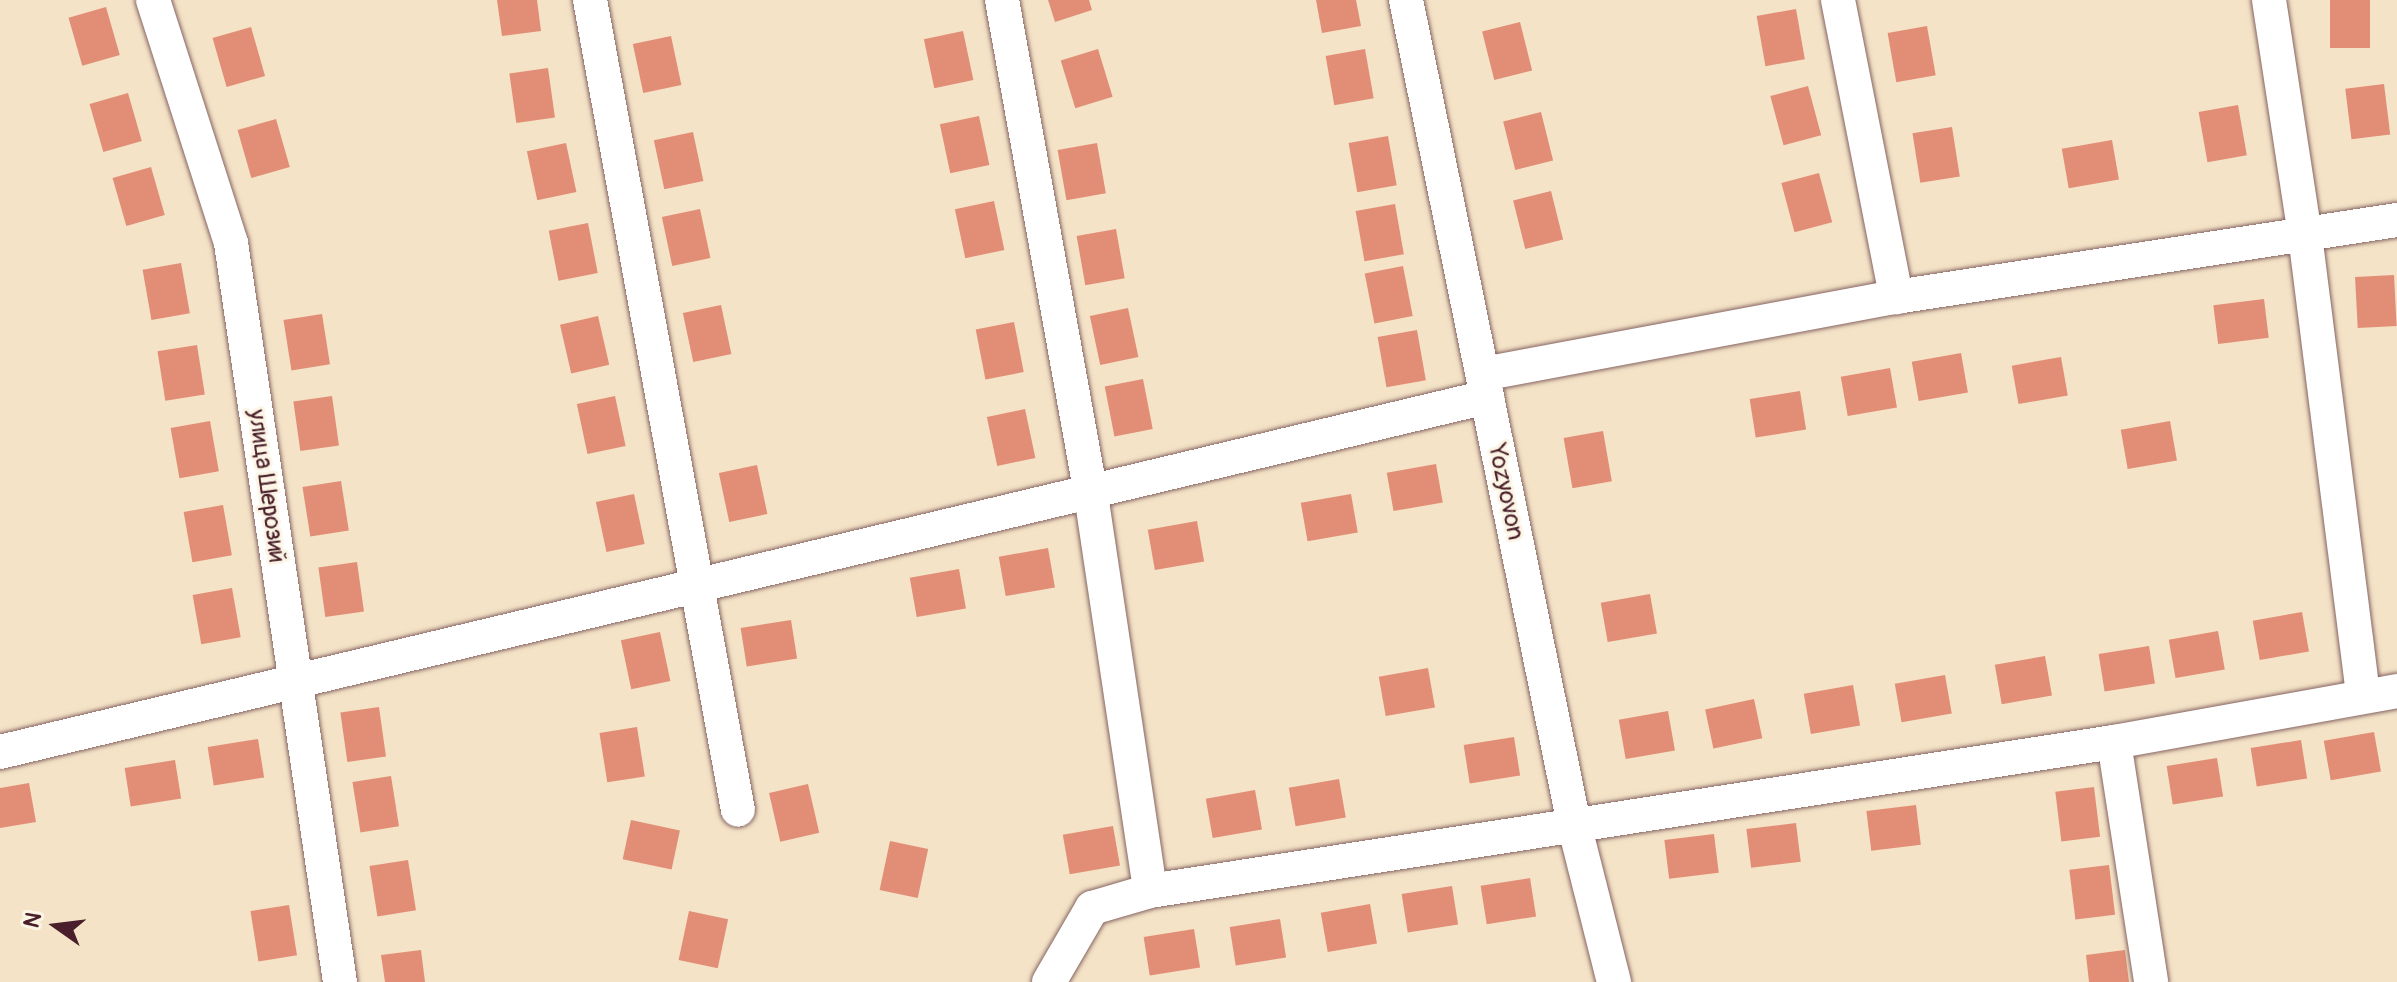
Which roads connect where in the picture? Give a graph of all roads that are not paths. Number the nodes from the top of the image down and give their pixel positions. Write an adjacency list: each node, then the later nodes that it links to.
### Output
1 (153, 0): 13 (street, улица Шерозий)
2 (590, 0): 12 (street)
3 (1002, 0): 11 (street)
4 (1406, 0): 10 (street, Yozyovon)
5 (1838, 0): 9 (street)
6 (2269, 0): 8 (street)
7 (2397, 220): 8 (street)
8 (2305, 235): 9 (street); 15 (street)
9 (1896, 297): 10 (street)
10 (1485, 386): 11 (street); 19 (street, Yozyovon)
11 (1090, 488): 12 (street); 20 (street)
12 (700, 584): 13 (street); 18 (street)
13 (296, 683): 17 (street); 21 (street, улица Шерозий)
14 (2397, 691): 15 (street)
15 (2363, 696): 16 (street)
16 (2114, 742): 19 (street); 24 (street)
17 (0, 752)
18 (738, 810)
19 (1574, 824): 20 (street); 23 (street, Yozyovon)
20 (1150, 891): 22 (street)
21 (340, 982)
22 (1049, 982)
23 (1614, 982)
24 (2151, 982)

